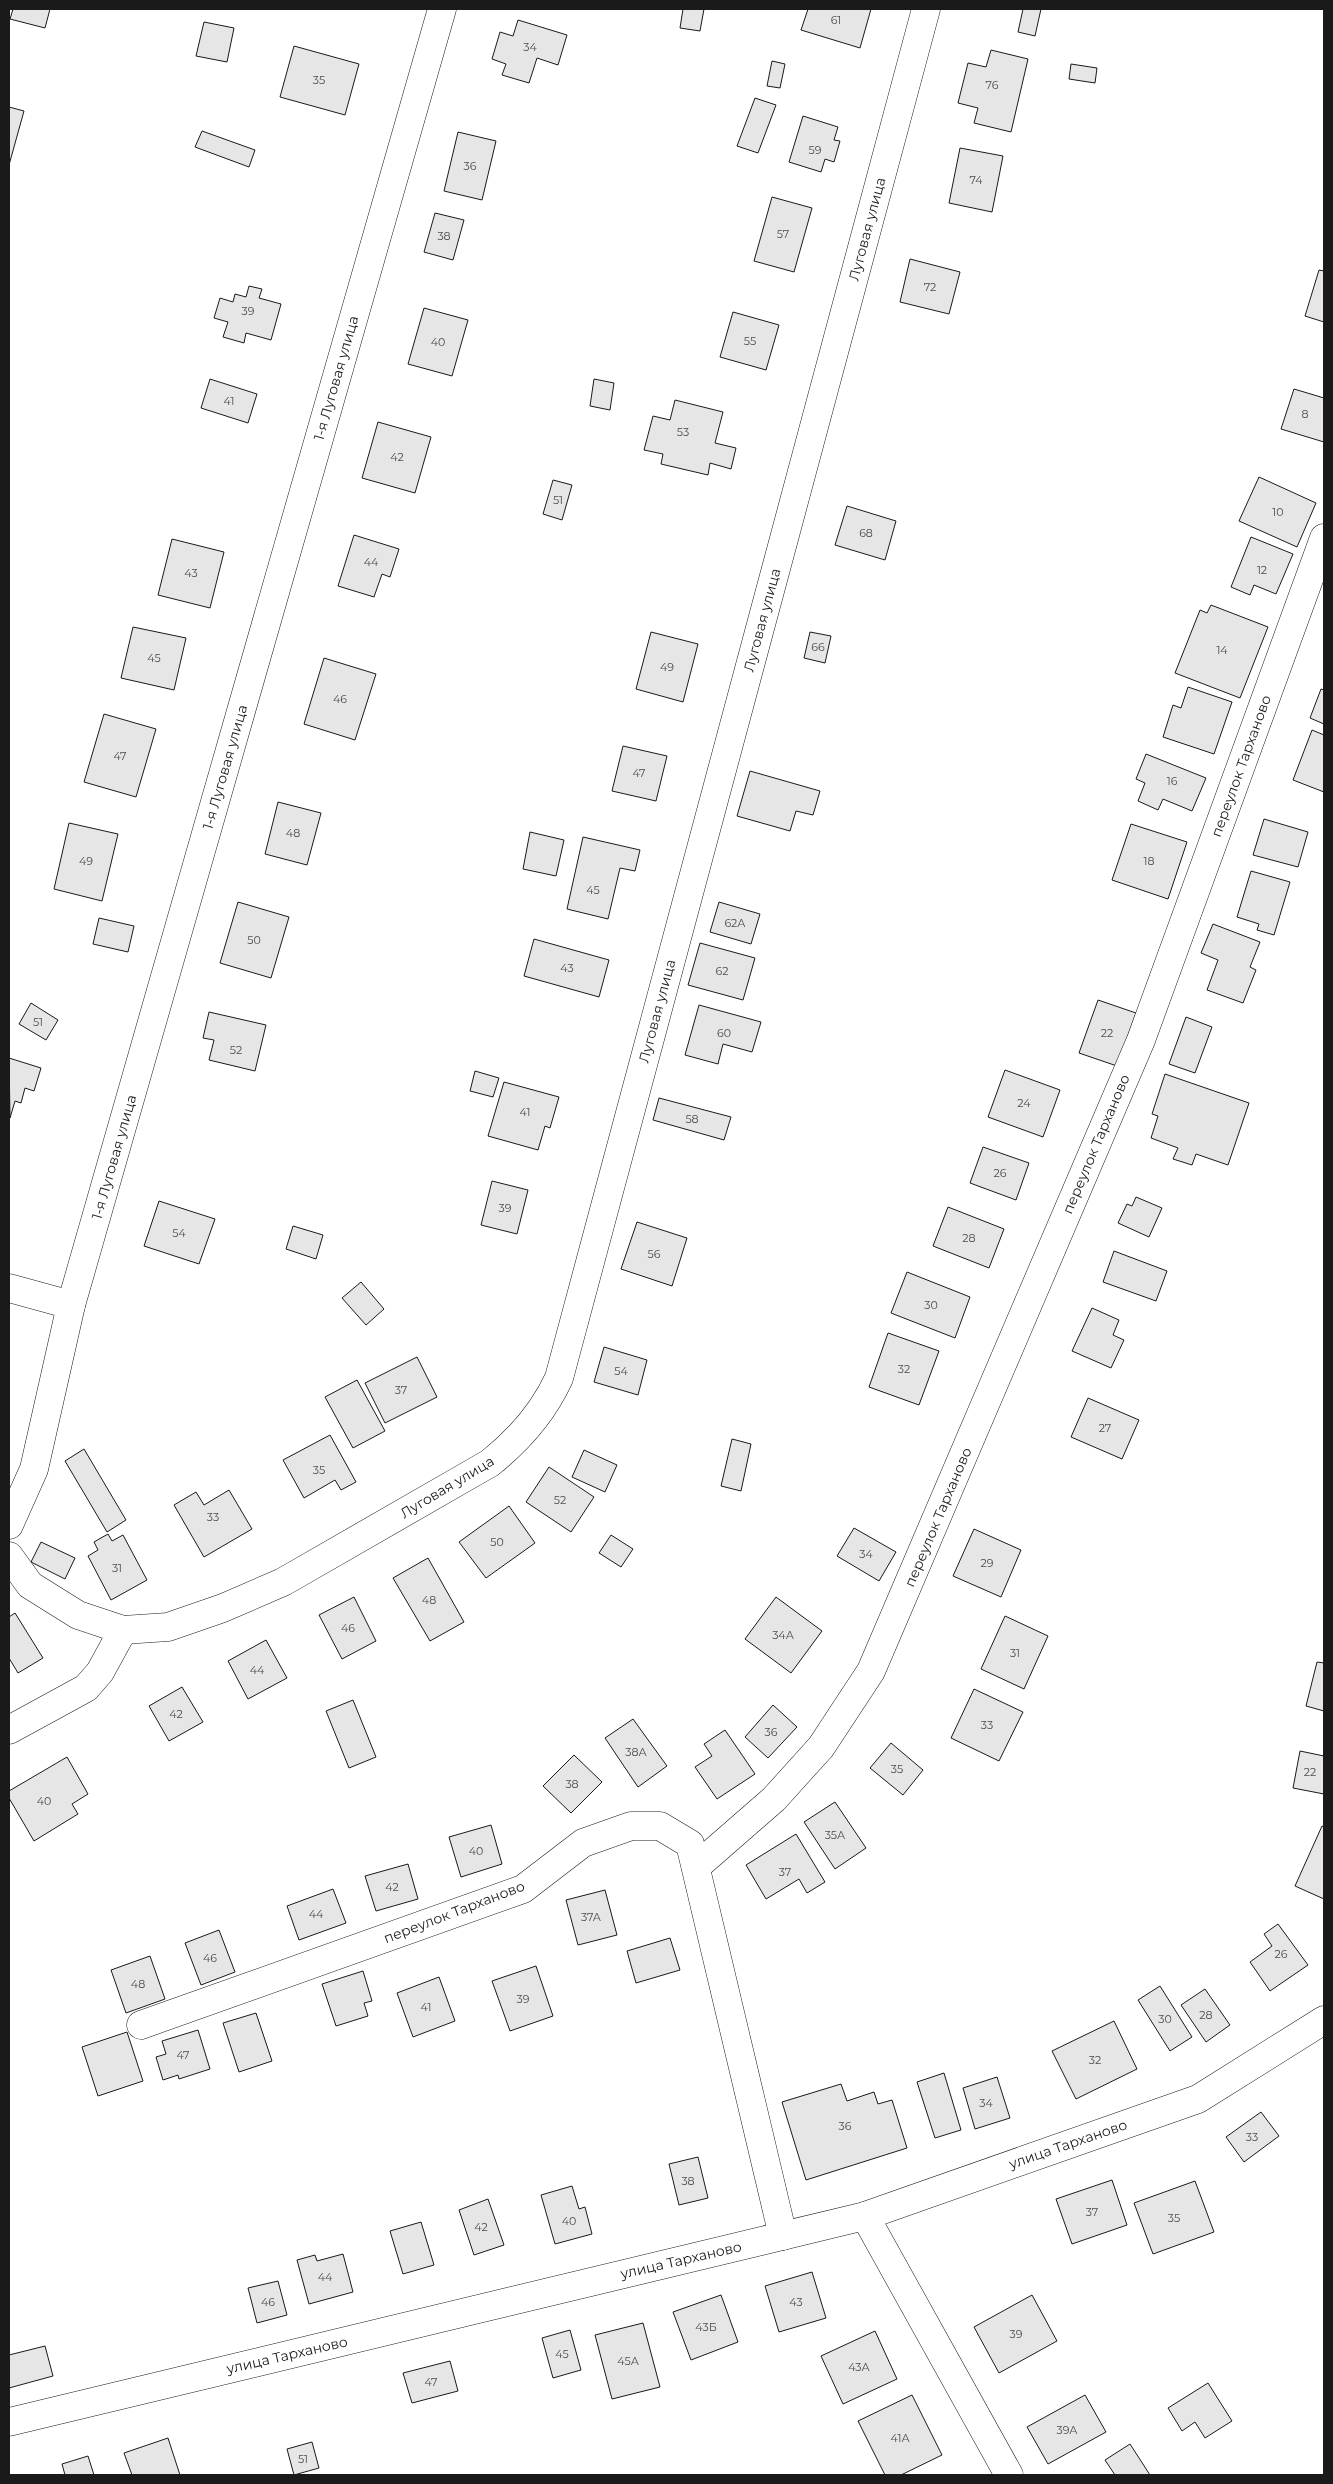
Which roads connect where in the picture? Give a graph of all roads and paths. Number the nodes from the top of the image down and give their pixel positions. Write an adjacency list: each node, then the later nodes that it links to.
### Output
1 (442, 9): 5 (street, 1-я Луговая улица)
2 (926, 9): 8 (street, Луговая улица)
3 (1324, 538): 10 (street, переулок Тарханово)
4 (9, 1288): 5 (street)
5 (71, 1305): 6 (street, 1-я Луговая улица)
6 (9, 1525)
7 (9, 1556): 8 (street, Луговая улица)
8 (123, 1630): 9 (street)
9 (9, 1730)
10 (696, 1867): 12 (street, переулок Тарханово); 14 (street)
11 (1324, 2020): 13 (street, улица Тарханово)
12 (141, 2025)
13 (865, 2216): 14 (street, улица Тарханово); 16 (street)
14 (783, 2236): 15 (street, улица Тарханово)
15 (9, 2422)
16 (1009, 2475)

